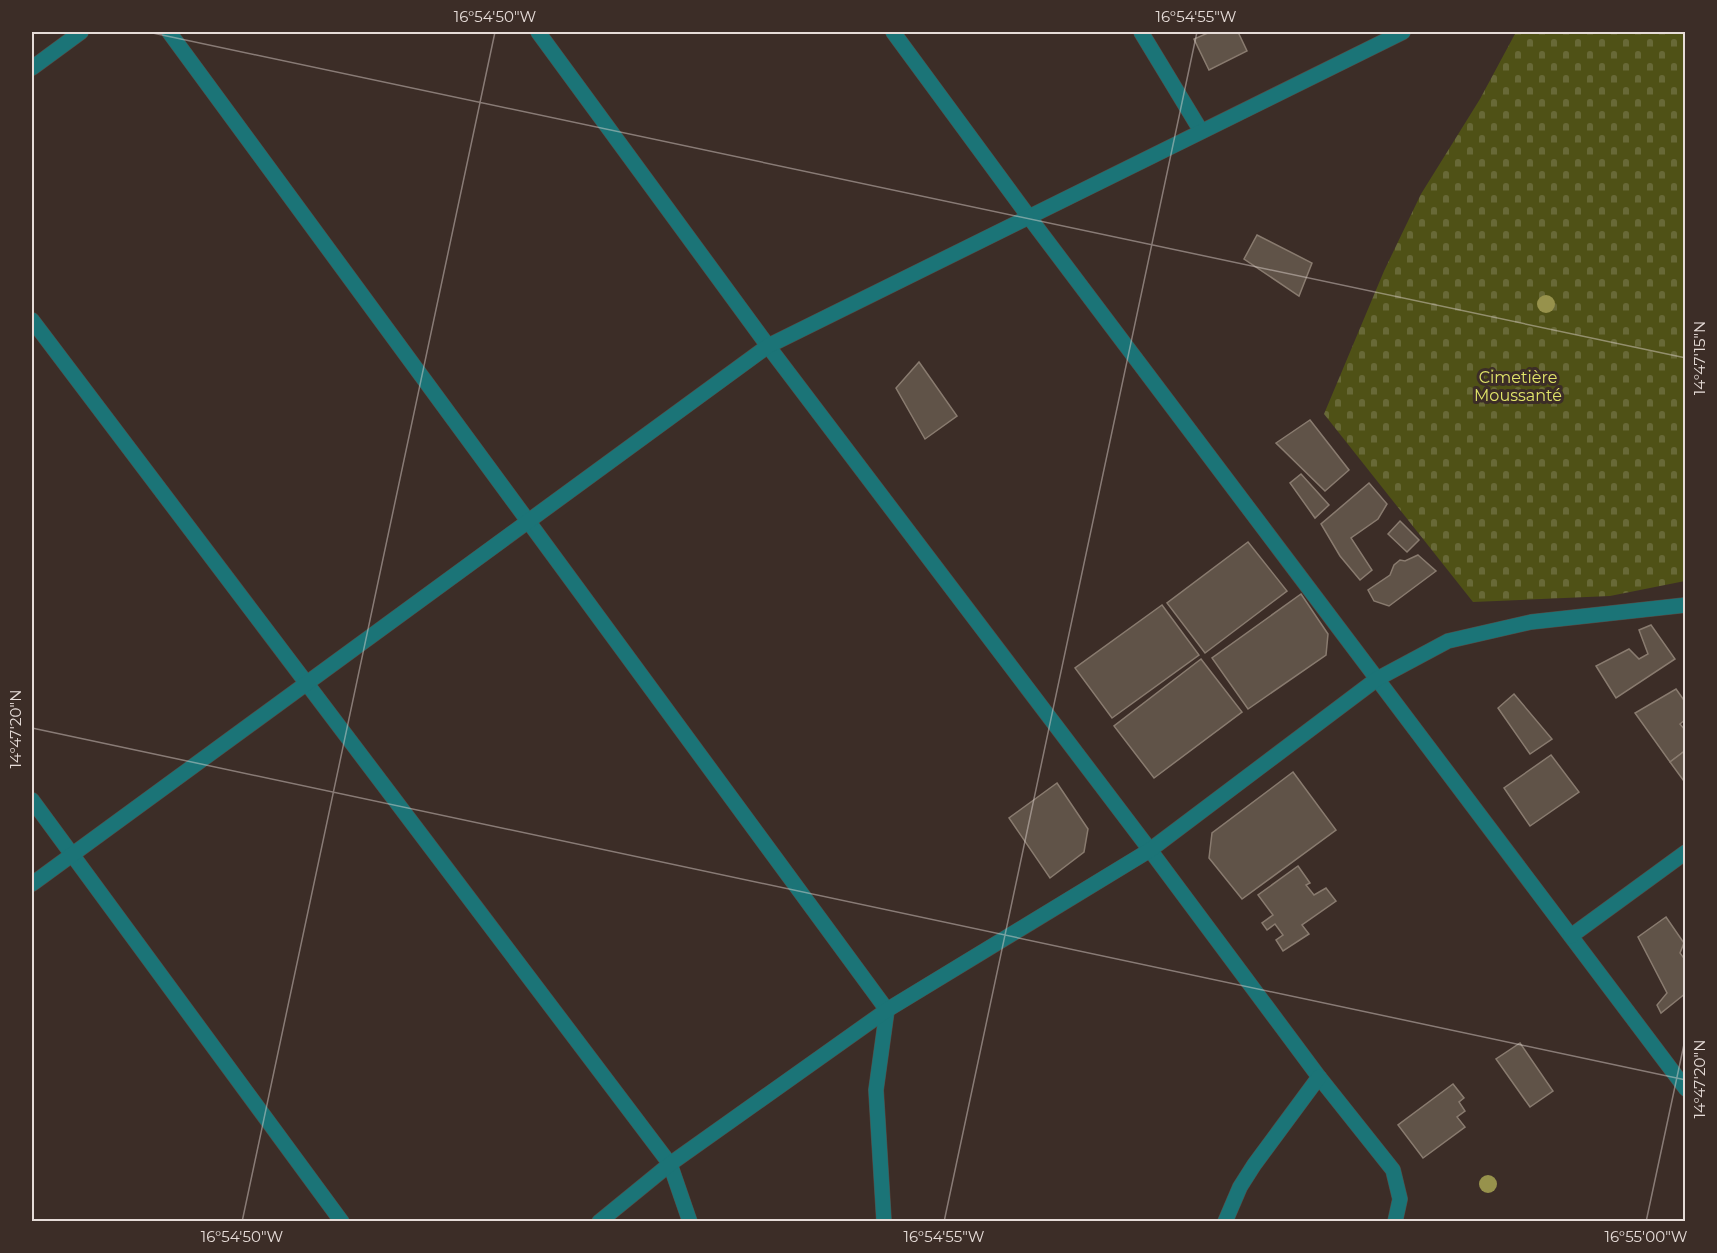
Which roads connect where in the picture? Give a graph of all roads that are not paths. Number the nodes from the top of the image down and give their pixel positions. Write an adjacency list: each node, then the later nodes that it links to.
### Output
1 (81, 32): 7 (street)
2 (169, 32): 12 (street)
3 (538, 32): 11 (street)
4 (893, 32): 9 (street)
5 (1141, 32): 8 (street)
6 (1403, 32): 8 (street)
7 (32, 68)
8 (1201, 131): 9 (street)
9 (1029, 217): 11 (street); 14 (street)
10 (32, 320): 15 (street)
11 (768, 346): 12 (street); 17 (street)
12 (528, 521): 15 (street); 22 (street)
13 (1683, 609): 14 (street)
14 (1377, 679): 17 (street); 21 (street)
15 (306, 683): 19 (street); 25 (street)
16 (32, 800): 19 (street)
17 (1150, 850): 22 (street); 23 (street)
18 (1686, 852): 21 (street)
19 (72, 855): 20 (street); 26 (street)
20 (32, 884)
21 (1571, 936): 24 (street)
22 (887, 1010): 25 (street); 29 (street)
23 (1319, 1077): 30 (street); 31 (street)
24 (1686, 1089)
25 (670, 1164): 27 (street); 28 (street)
26 (342, 1221)
27 (599, 1221)
28 (690, 1221)
29 (884, 1221)
30 (1225, 1221)
31 (1395, 1221)

